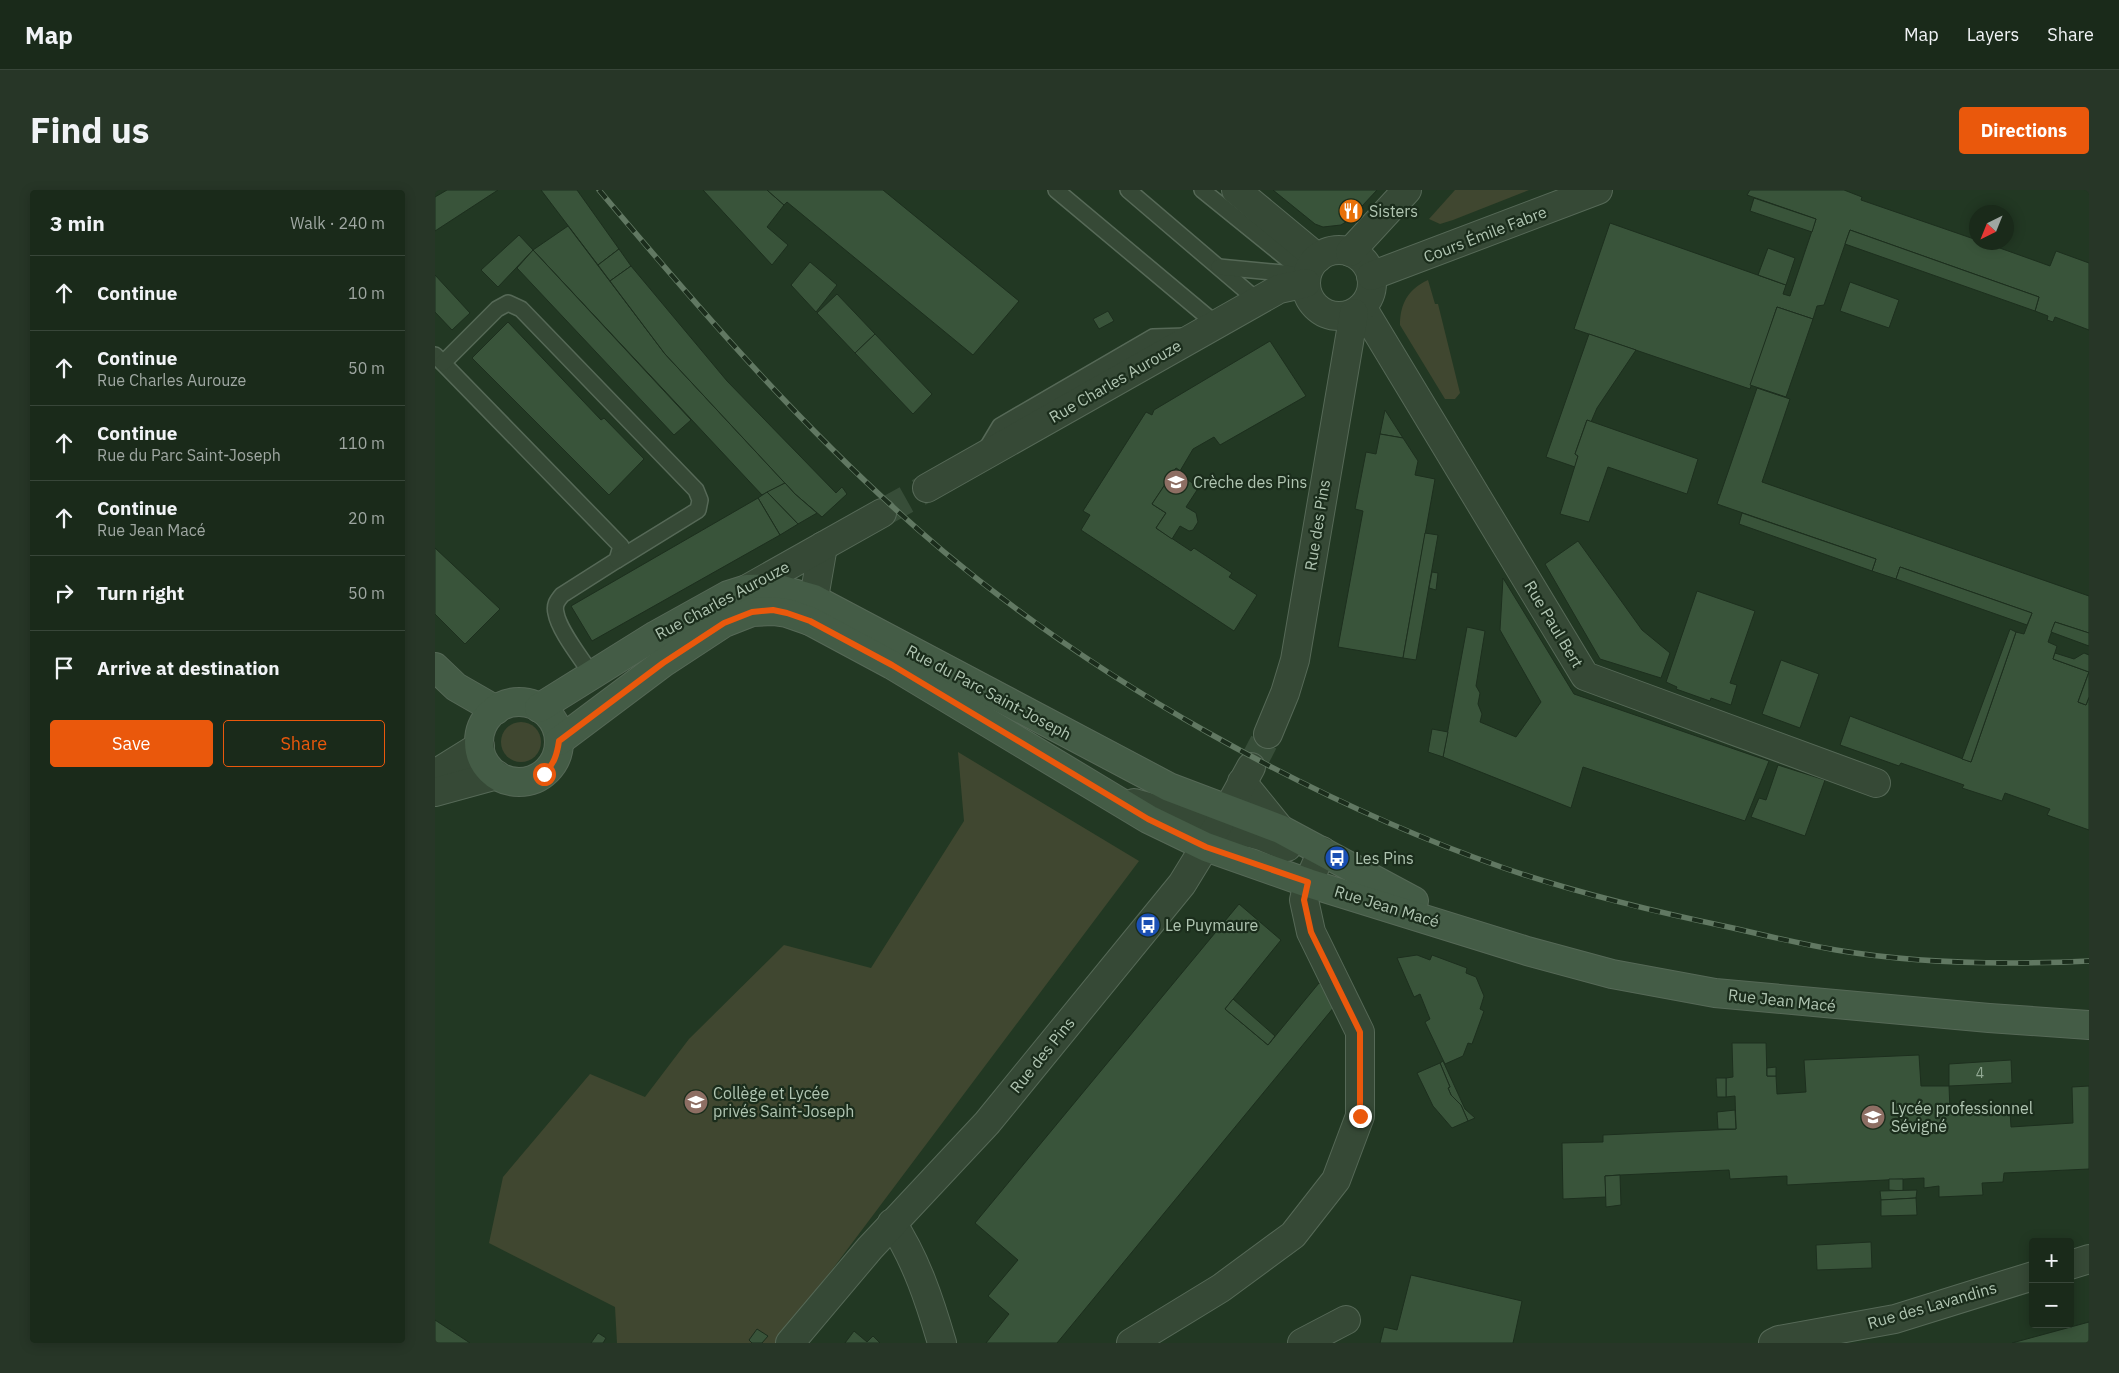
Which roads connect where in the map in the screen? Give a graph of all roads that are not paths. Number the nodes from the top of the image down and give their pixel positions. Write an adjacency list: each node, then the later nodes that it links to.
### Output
1 (1056, 190): 13 (lane)
2 (1128, 190): 8 (lane)
3 (1202, 190): 9 (lane)
4 (1236, 190): 9 (street)
5 (1407, 190): 7 (street)
6 (1598, 190): 10 (street, Cours Émile Fabre)
7 (1350, 252): 9 (street); 10 (street)
8 (1219, 267): 9 (lane); 11 (lane)
9 (1310, 272): 11 (street, Rue Charles Aurouze); 12 (street)
10 (1371, 276): 12 (street)
11 (1258, 301): 13 (street, Rue Charles Aurouze)
12 (1358, 310): 25 (street, Rue des Pins); 29 (street, Rue Paul Bert)
13 (1205, 330): 15 (street, Rue Charles Aurouze)
14 (439, 359): 18 (lane); 18 (lane)
15 (927, 488)
16 (882, 513): 17 (street, Rue Charles Aurouze)
17 (823, 546): 19 (street, Rue Charles Aurouze); 20 (street)
18 (617, 560): 22 (lane)
19 (749, 601): 20 (main road, Rue du Parc Saint-Joseph); 22 (main road, Rue Charles Aurouze); 26 (main road, Rue Charles Aurouze)
20 (812, 610): 31 (main road, Rue du Parc Saint-Joseph); 32 (main road, Rue du Parc Saint-Joseph)
21 (435, 667): 24 (main road)
22 (592, 674): 23 (main road, Rue Charles Aurouze)
23 (539, 708): 24 (main road); 26 (main road)
24 (487, 727): 27 (street); 28 (main road)
25 (1268, 734)
26 (559, 741): 28 (main road)
27 (435, 774)
28 (497, 775): 30 (street)
29 (1876, 783)
30 (435, 792)
31 (1102, 792): 32 (street); 34 (main road, Rue du Parc Saint-Joseph)
32 (1228, 809): 33 (main road, Rue Jean Macé); 33 (street, Rue des Pins); 34 (street, Rue des Pins)
33 (1280, 829): 35 (main road, Rue Jean Macé)
34 (1206, 847): 35 (main road, Rue Jean Macé); 38 (street, Rue des Pins)
35 (1316, 864): 36 (main road, Rue Jean Macé); 36 (main road, Rue Jean Macé); 45 (street)
36 (1483, 935): 37 (main road, Rue Jean Macé)
37 (2089, 1025)
38 (892, 1223): 43 (street, Rue des Pins); 44 (street)
39 (2089, 1259): 40 (street)
40 (2074, 1264)
41 (2029, 1277): 47 (street, Rue des Lavandins)
42 (1346, 1320): 46 (street)
43 (791, 1343)
44 (943, 1343)
45 (1131, 1343)
46 (1302, 1343)
47 (1773, 1343)

